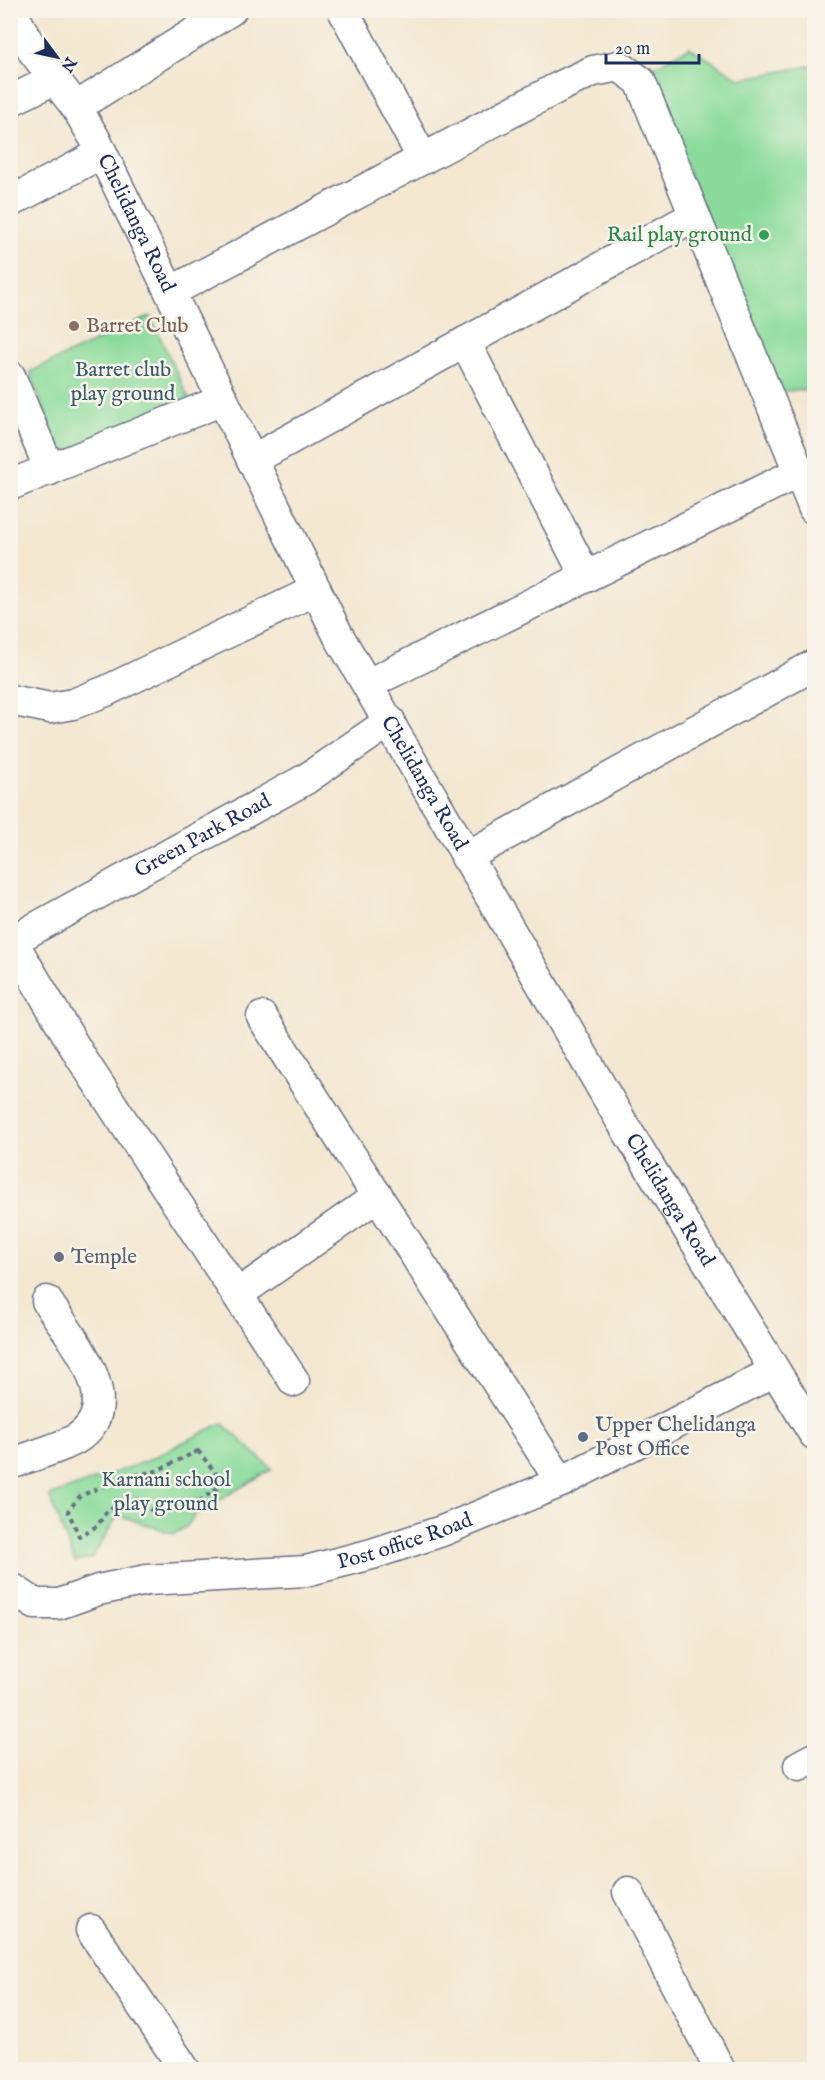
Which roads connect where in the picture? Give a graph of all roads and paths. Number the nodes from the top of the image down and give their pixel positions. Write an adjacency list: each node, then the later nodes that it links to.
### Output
1 (11, 10): 4 (street, Chelidanga Road)
2 (231, 10): 6 (street)
3 (343, 10): 8 (street)
4 (56, 79): 5 (street); 6 (street, Chelidanga Road)
5 (10, 101)
6 (76, 107): 7 (street, Chelidanga Road)
7 (102, 153): 9 (street); 11 (street, Chelidanga Road)
8 (423, 159): 10 (street); 11 (street)
9 (10, 202)
10 (694, 216): 12 (street); 17 (street)
11 (170, 292): 14 (street, Chelidanga Road)
12 (465, 342): 15 (street); 20 (street)
13 (10, 376): 16 (street)
14 (223, 400): 15 (street, Chelidanga Road); 16 (street)
15 (252, 460): 21 (street, Chelidanga Road)
16 (50, 470): 18 (street)
17 (801, 471): 19 (street); 20 (street)
18 (10, 485)
19 (814, 509)
20 (586, 577): 23 (street)
21 (316, 590): 23 (street, Chelidanga Road); 24 (street)
22 (814, 665): 26 (street)
23 (368, 684): 25 (street, Chelidanga Road)
24 (10, 700)
25 (390, 721): 26 (street, Chelidanga Road); 27 (street, Green Park Road)
26 (466, 857): 32 (street, Chelidanga Road)
27 (11, 942): 30 (street)
28 (262, 1017): 29 (street)
29 (378, 1196): 30 (street); 36 (street)
30 (238, 1294): 33 (street)
31 (47, 1301): 35 (street)
32 (775, 1371): 34 (street, Chelidanga Road); 36 (street, Post office Road)
33 (294, 1381)
34 (814, 1434)
35 (10, 1464)
36 (561, 1482): 38 (street, Post office Road)
37 (79, 1536): 37 (path)
38 (10, 1587)
39 (628, 1892): 42 (street)
40 (91, 1930): 41 (street)
41 (185, 2070)
42 (720, 2070)

